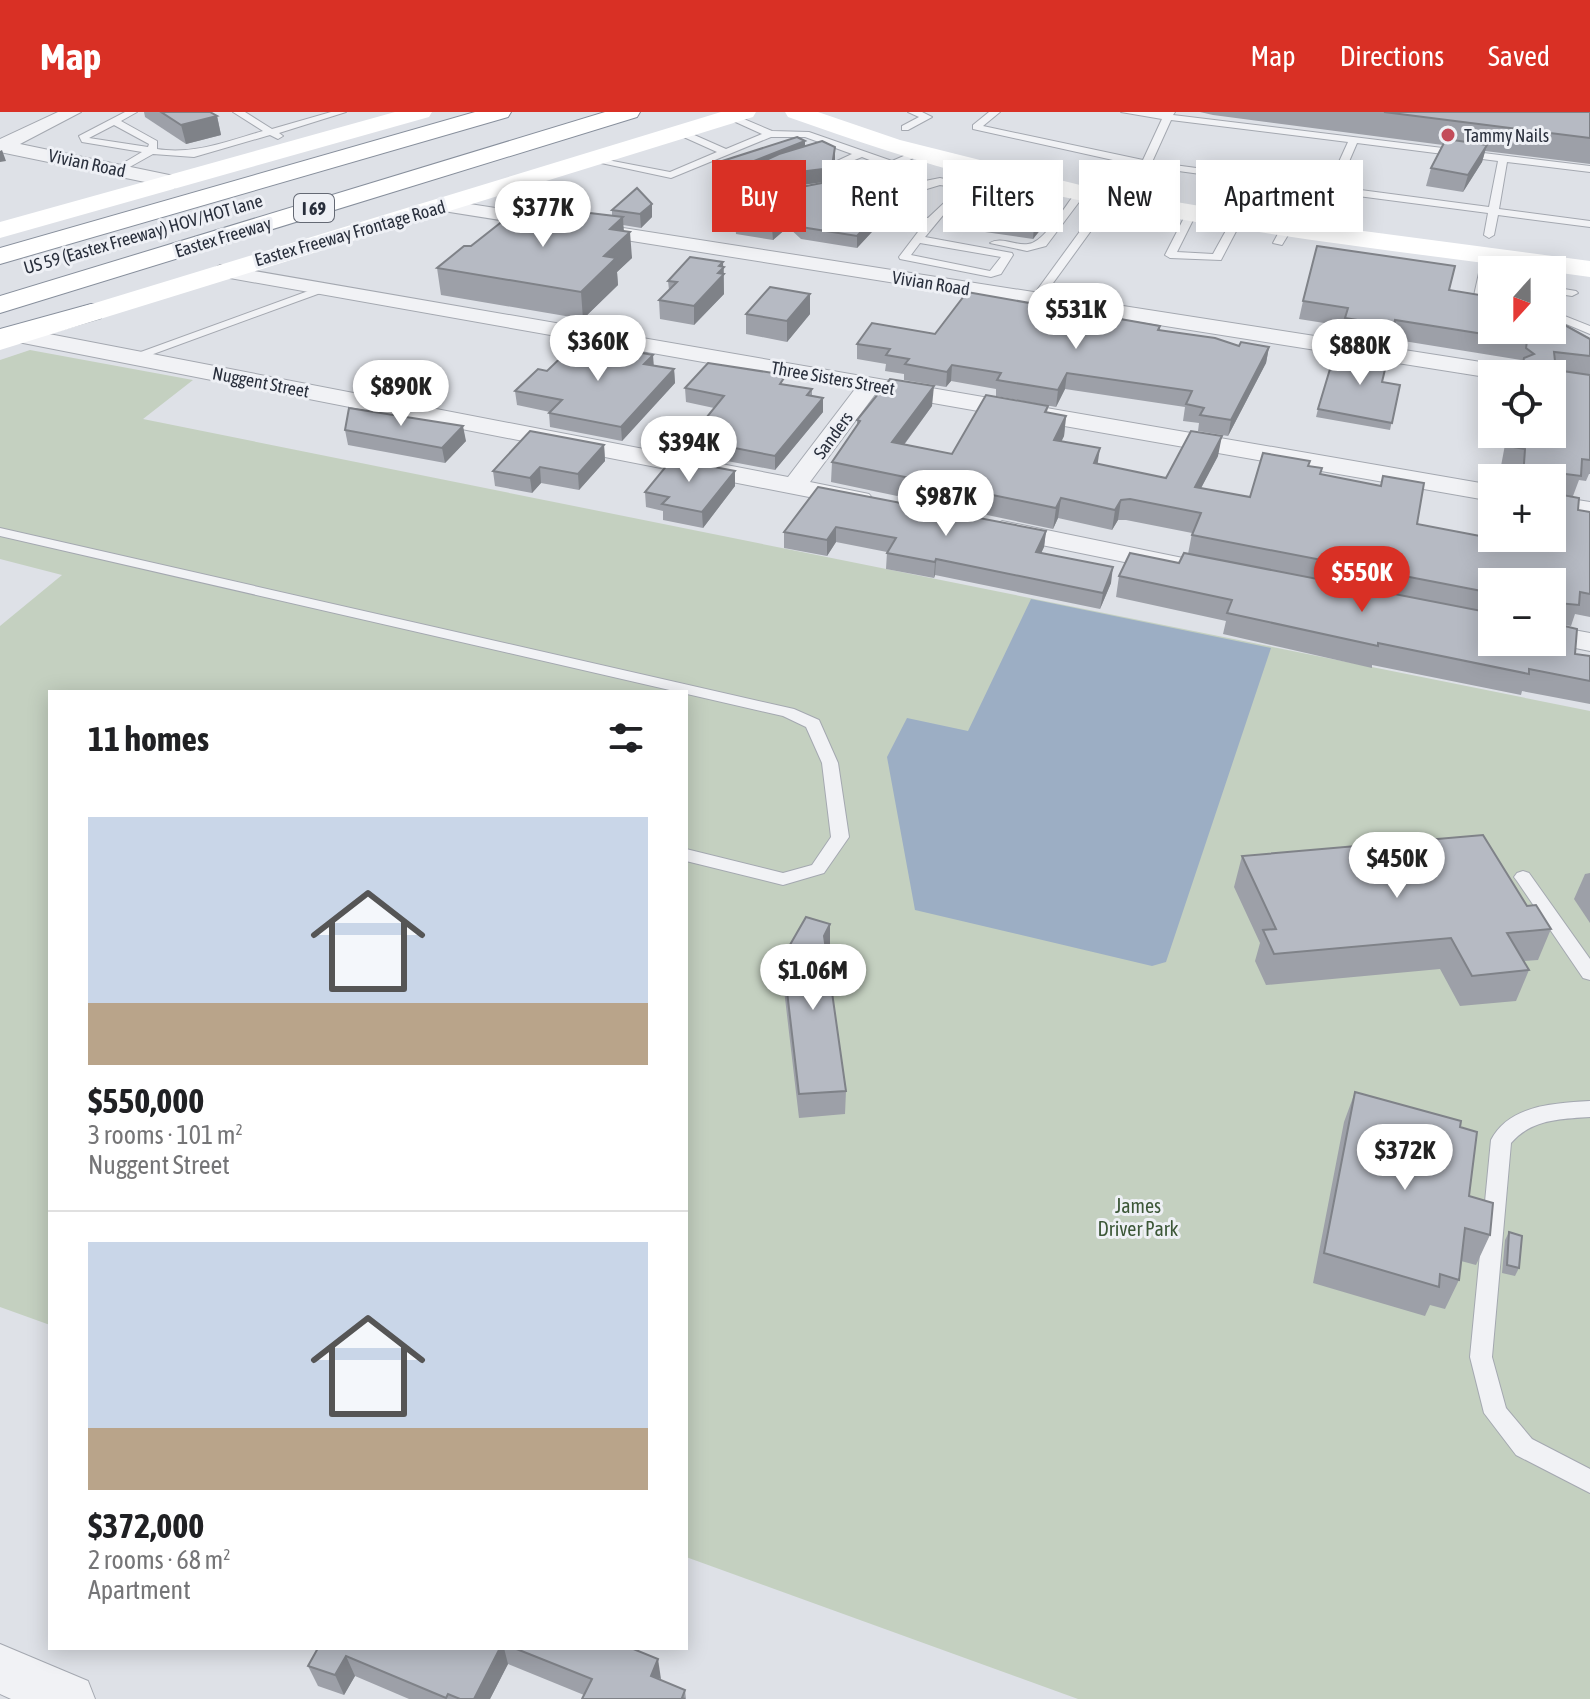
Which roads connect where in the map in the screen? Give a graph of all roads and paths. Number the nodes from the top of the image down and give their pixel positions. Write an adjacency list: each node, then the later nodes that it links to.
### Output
1 (72, 112): 23 (street)
2 (132, 112): 16 (lane)
3 (238, 112): 18 (lane)
4 (341, 112): 18 (lane)
5 (421, 112): 24 (main road)
6 (500, 112): 14 (main road, I 69)
7 (564, 112): 69 (main road, US 59 (Eastex Freeway) HOV/HOT lane / I 69)
8 (629, 112): 75 (main road, Eastex Freeway / I 69)
9 (858, 112): 15 (main road)
10 (995, 112): 34 (lane)
11 (1126, 112): 12 (lane)
12 (1170, 114): 22 (lane); 35 (lane)
13 (731, 115): 19 (main road, Eastex Freeway Frontage Road); 20 (lane); 21 (main road)
14 (483, 116): 65 (main road, I 69)
15 (920, 118): 38 (main road)
16 (114, 121): 26 (lane); 26 (lane)
17 (801, 123): 20 (lane); 21 (main road)
18 (272, 132): 24 (lane); 26 (lane)
19 (680, 132): 27 (lane); 30 (main road, Eastex Freeway Frontage Road)
20 (770, 134): 27 (lane)
21 (828, 139): 25 (main road)
22 (1354, 140): 29 (lane); 36 (lane)
23 (1, 145): 40 (street, Vivian Road)
24 (297, 147): 44 (main road)
25 (865, 150): 28 (main road); 31 (lane); 32 (lane)
26 (152, 151): 40 (lane)
27 (725, 152): 41 (lane)
28 (916, 154): 33 (lane); 37 (main road)
29 (1503, 158): 39 (lane); 64 (lane)
30 (592, 160): 41 (lane); 47 (main road, Eastex Freeway Frontage Road)
31 (844, 160)
32 (883, 160)
33 (903, 160)
34 (1096, 160)
35 (1145, 160)
36 (1344, 160)
37 (943, 162)
38 (1079, 165)
39 (1590, 169)
40 (119, 170): 44 (street, Vivian Road)
41 (671, 175): 42 (lane)
42 (695, 178)
43 (735, 181): 43 (lane)
44 (174, 182): 55 (main road)
45 (943, 182): 53 (lane)
46 (1079, 195): 61 (lane)
47 (444, 206): 67 (main road, Eastex Freeway Frontage Road); 68 (street, Vivian Road)
48 (943, 207): 53 (lane)
49 (1180, 210): 50 (main road)
50 (1192, 212): 51 (main road); 57 (lane)
51 (1196, 213)
52 (1363, 221): 64 (main road)
53 (932, 222): 60 (lane)
54 (1590, 224): 64 (lane)
55 (0, 231)
56 (1085, 232): 74 (lane)
57 (1231, 232)
58 (1284, 232): 62 (lane)
59 (1336, 232): 64 (main road)
60 (921, 236): 61 (lane); 68 (lane)
61 (961, 242): 68 (lane); 70 (lane)
62 (1278, 243)
63 (1590, 248): 64 (main road)
64 (1490, 253): 66 (main road)
65 (0, 256)
66 (1590, 269)
67 (220, 271): 71 (street, Three Sisters Street); 78 (main road, Eastex Freeway Frontage Road)
68 (936, 274): 70 (street, Vivian Road)
69 (0, 276)
70 (985, 282): 74 (street, Vivian Road)
71 (322, 289): 79 (lane); 81 (street, Three Sisters Street)
72 (1566, 292): 73 (lane)
73 (1572, 293)
74 (1036, 299): 80 (street, Vivian Road)
75 (0, 305)
76 (1566, 320): 77 (lane)
77 (1590, 330)
78 (6, 338): 79 (street, Nuggent Street)
79 (133, 357): 82 (street, Nuggent Street)
80 (1478, 368)
81 (870, 385): 82 (street, Sanders); 83 (street, Three Sisters Street)
82 (795, 485): 84 (street, Nuggent Street)
83 (1478, 491)
84 (887, 505)
85 (1566, 506): 86 (street)
86 (1590, 510)
87 (979, 524): 89 (street)
88 (0, 532): 92 (lane)
89 (1195, 568)
90 (1566, 638): 91 (street)
91 (1590, 642)
92 (632, 684): 93 (lane)
93 (665, 690)
94 (688, 694): 95 (lane)
95 (688, 855)
96 (1523, 877): 97 (lane)
97 (1590, 973)
98 (1590, 1109): 99 (lane)
99 (1590, 1482)
100 (0, 1669): 101 (street)
101 (70, 1699)

